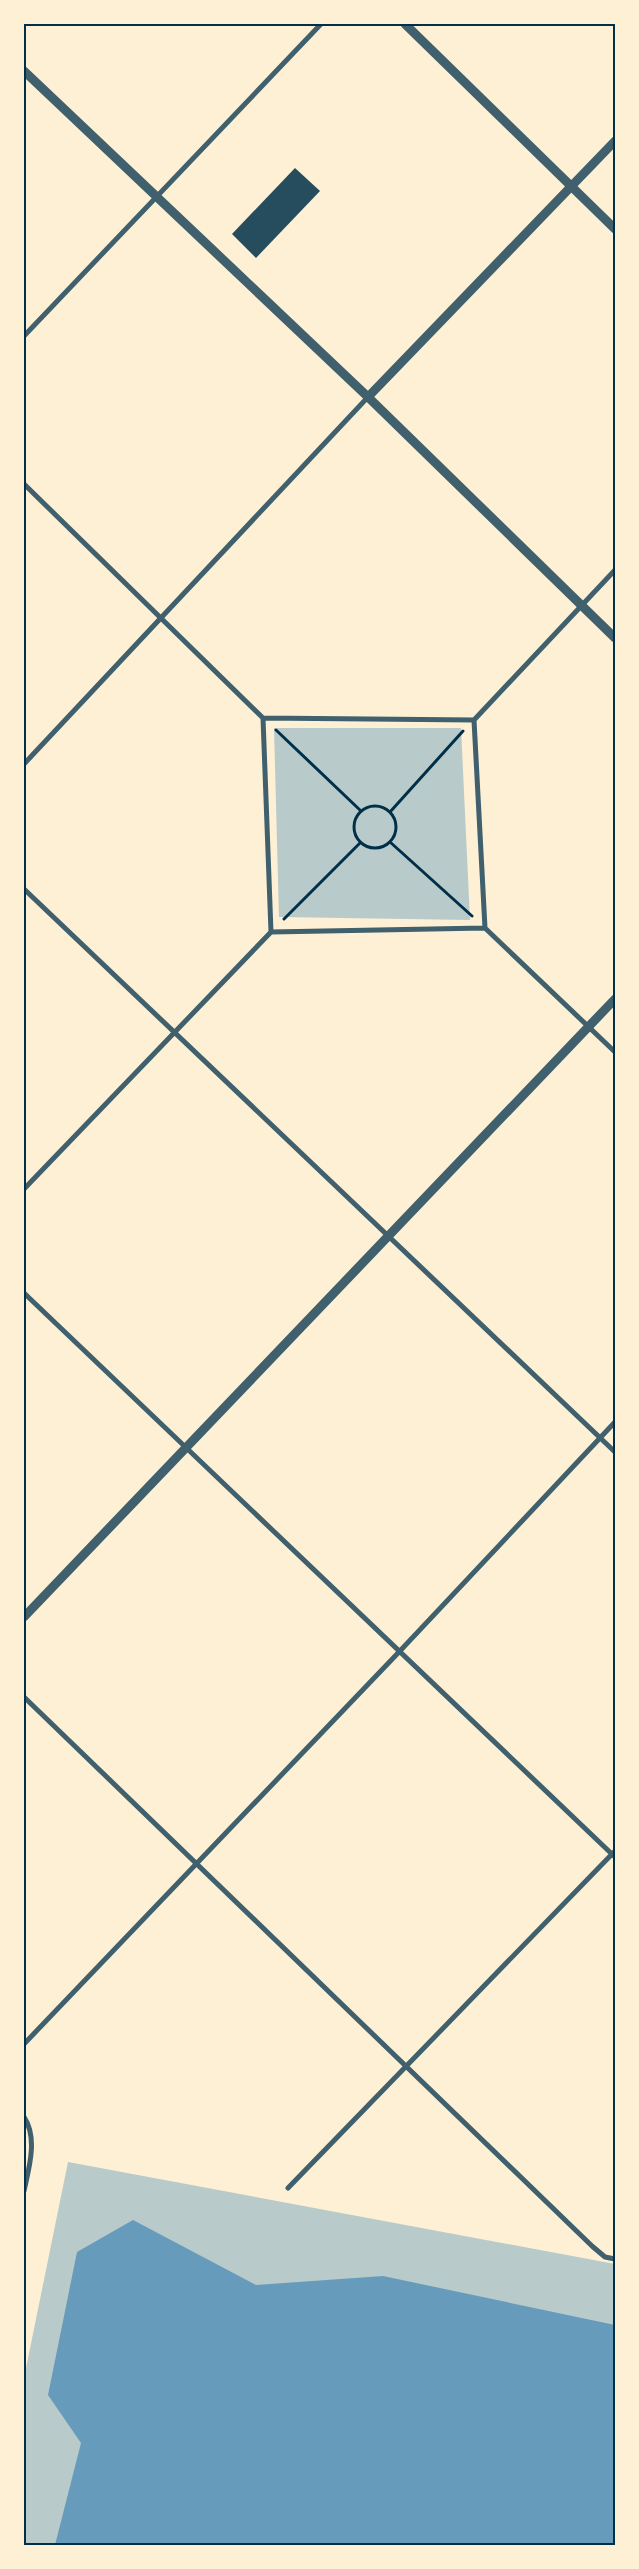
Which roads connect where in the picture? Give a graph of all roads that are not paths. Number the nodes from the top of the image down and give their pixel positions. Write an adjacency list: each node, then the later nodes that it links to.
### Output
1 (321, 24): 6 (street)
2 (405, 24): 5 (street)
3 (24, 71): 6 (street)
4 (615, 141): 5 (street)
5 (571, 187): 7 (street); 9 (street)
6 (156, 196): 8 (street); 9 (street)
7 (615, 229)
8 (24, 336)
9 (368, 397): 12 (street); 13 (street)
10 (24, 484): 13 (street)
11 (615, 570): 12 (street)
12 (581, 606): 14 (street); 16 (street)
13 (162, 617): 15 (street); 17 (street)
14 (615, 638)
15 (263, 718): 16 (street); 20 (street)
16 (474, 720): 19 (street)
17 (24, 764)
18 (24, 889): 23 (street)
19 (485, 928): 20 (street); 22 (street)
20 (271, 932): 23 (street)
21 (615, 998): 22 (street)
22 (588, 1027): 24 (street); 26 (street)
23 (174, 1032): 25 (street); 26 (street)
24 (615, 1052)
25 (24, 1189)
26 (388, 1238): 29 (street); 30 (street)
27 (24, 1293): 30 (street)
28 (615, 1422): 29 (street)
29 (600, 1438): 31 (street); 33 (street)
30 (186, 1448): 32 (street); 33 (street)
31 (615, 1452)
32 (24, 1617)
33 (399, 1652): 35 (street); 36 (street)
34 (24, 1697): 36 (street)
35 (614, 1854): 38 (street)
36 (197, 1864): 37 (street); 38 (street)
37 (24, 2044)
38 (407, 2069): 40 (street); 42 (street)
39 (24, 2116): 41 (street)
40 (288, 2188)
41 (24, 2191)
42 (615, 2259)

